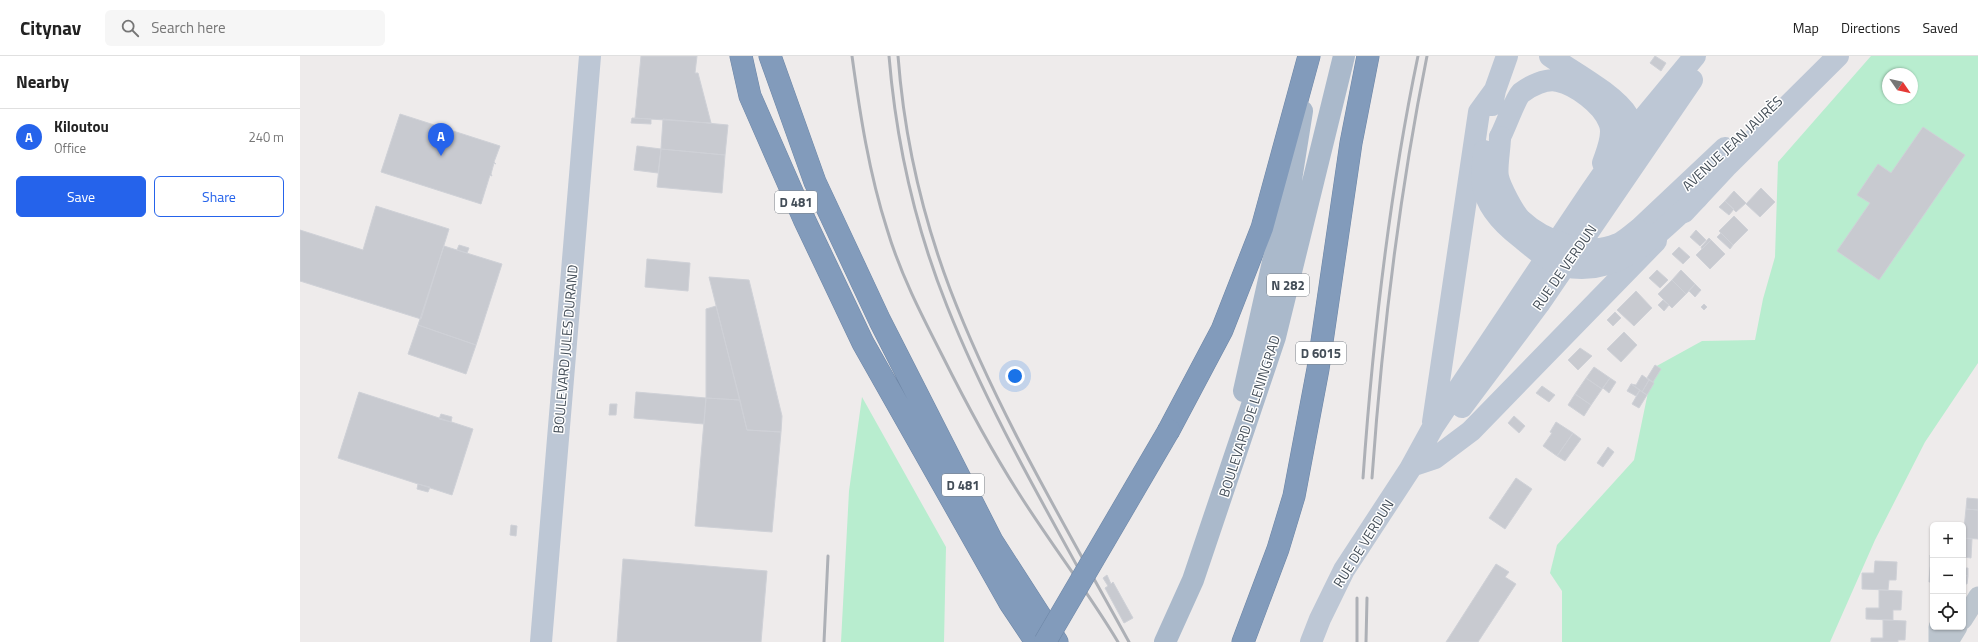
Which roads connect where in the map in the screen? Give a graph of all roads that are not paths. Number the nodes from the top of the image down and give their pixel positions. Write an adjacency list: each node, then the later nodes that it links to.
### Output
1 (590, 56): 27 (main road, BOULEVARD JULES DURAND)
2 (741, 56): 28 (highway, D 481)
3 (770, 56): 30 (highway, D 481)
4 (1310, 56): 22 (main road, BOULEVARD DE LENINGRAD / N 282); 29 (highway, bridge)
5 (1344, 56): 22 (main road, BOULEVARD DE LENINGRAD / N 282)
6 (1368, 56): 32 (highway, D 6015)
7 (1507, 56): 13 (main road)
8 (1550, 56): 14 (main road)
9 (1708, 56): 17 (main road, RUE DE VERDUN)
10 (1827, 56): 16 (main road, AVENUE JEAN JAURÈS, bridge)
11 (1838, 56): 19 (main road, AVENUE JEAN JAURÈS)
12 (1691, 62): 14 (main road); 15 (main road, RUE DE VERDUN)
13 (1495, 90): 16 (main road); 19 (main road, bridge); 20 (main road)
14 (1613, 99): 15 (main road)
15 (1632, 132): 17 (main road); 18 (main road, RUE DE VERDUN)
16 (1500, 137): 18 (main road)
17 (1627, 176): 21 (main road, RUE DE VERDUN)
18 (1591, 190): 20 (main road, RUE DE VERDUN)
19 (1697, 198): 21 (main road)
20 (1433, 427): 21 (main road, RUE DE VERDUN)
21 (1412, 467): 33 (main road, RUE DE VERDUN)
22 (1217, 511): 31 (main road, N 282)
23 (1978, 596): 24 (street)
24 (1966, 615)
25 (1938, 630): 34 (street)
26 (1956, 630): 35 (street)
27 (541, 642)
28 (1036, 642)
29 (1045, 642)
30 (1057, 642)
31 (1165, 642)
32 (1243, 642)
33 (1311, 642)
34 (1938, 642)
35 (1949, 642)

